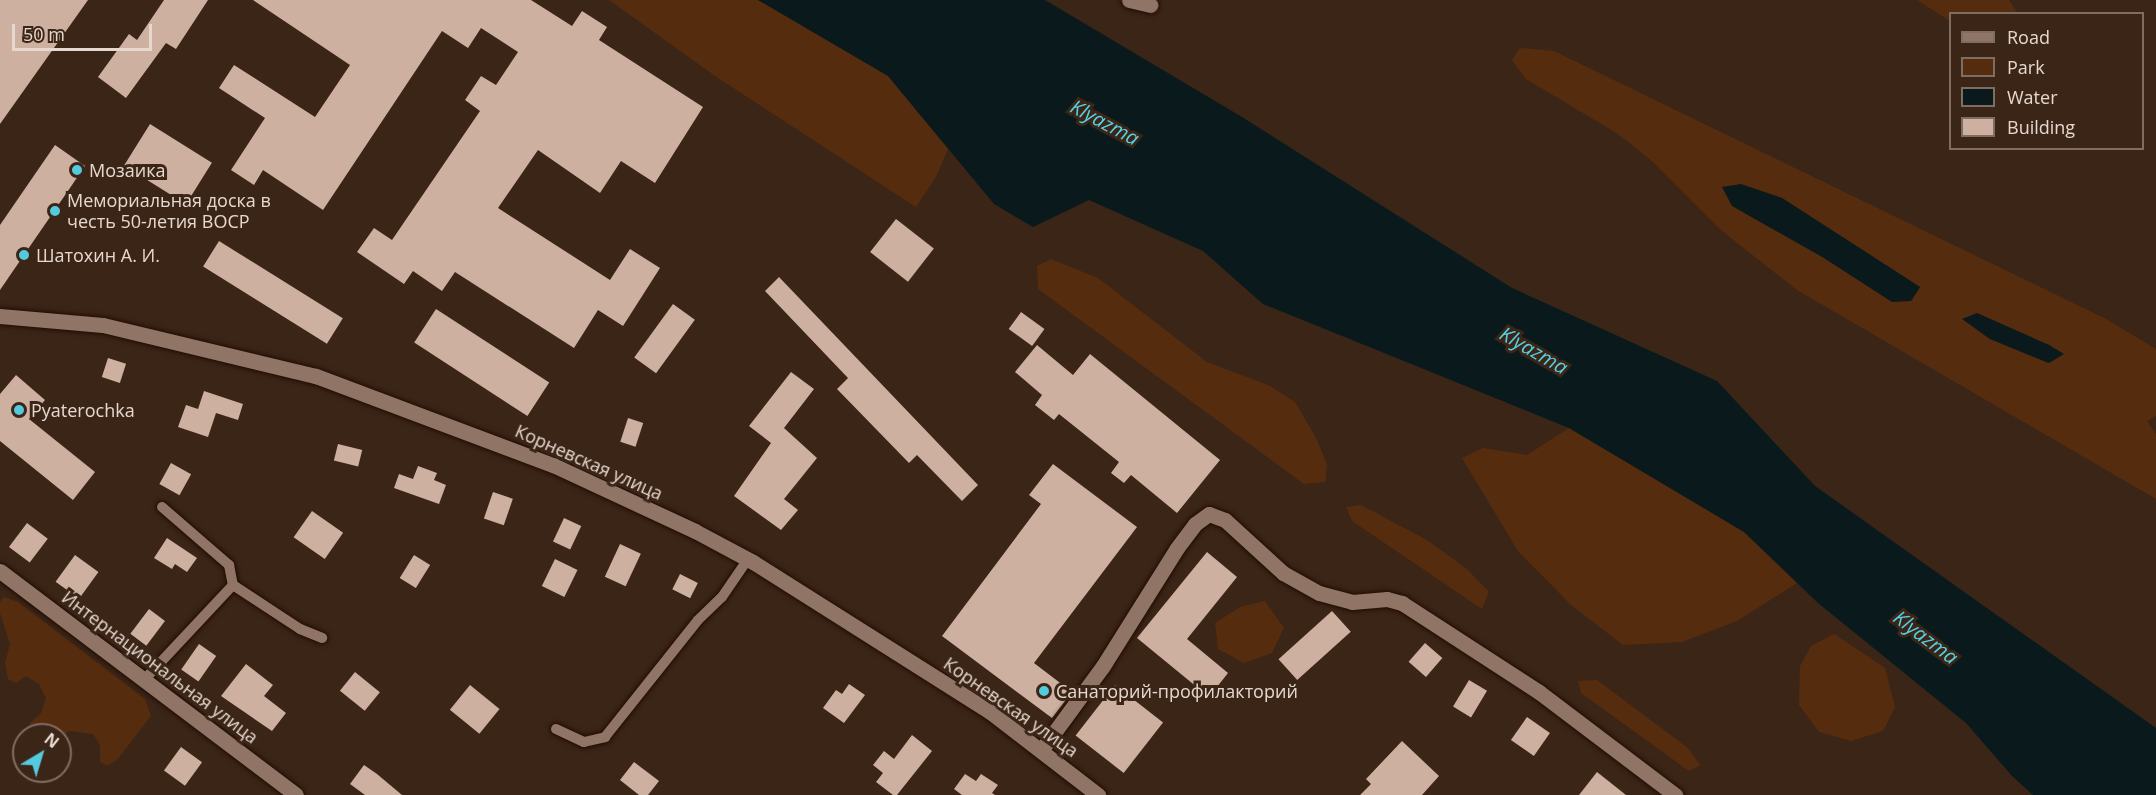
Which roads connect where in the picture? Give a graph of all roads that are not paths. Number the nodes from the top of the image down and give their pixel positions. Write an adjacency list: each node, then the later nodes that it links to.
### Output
1 (1129, 0): 2 (street)
2 (1150, 5)
3 (0, 316): 5 (street, Корневская улица)
4 (162, 507): 7 (lane)
5 (748, 559): 10 (lane); 11 (street, Корневская улица)
6 (0, 571): 9 (street, Интернациональная улица)
7 (233, 585): 8 (lane); 9 (lane)
8 (322, 638)
9 (144, 680): 12 (street, Интернациональная улица)
10 (556, 729)
11 (1042, 749): 13 (street, Корневская улица); 14 (street)
12 (296, 795)
13 (1098, 795)
14 (1674, 795)

